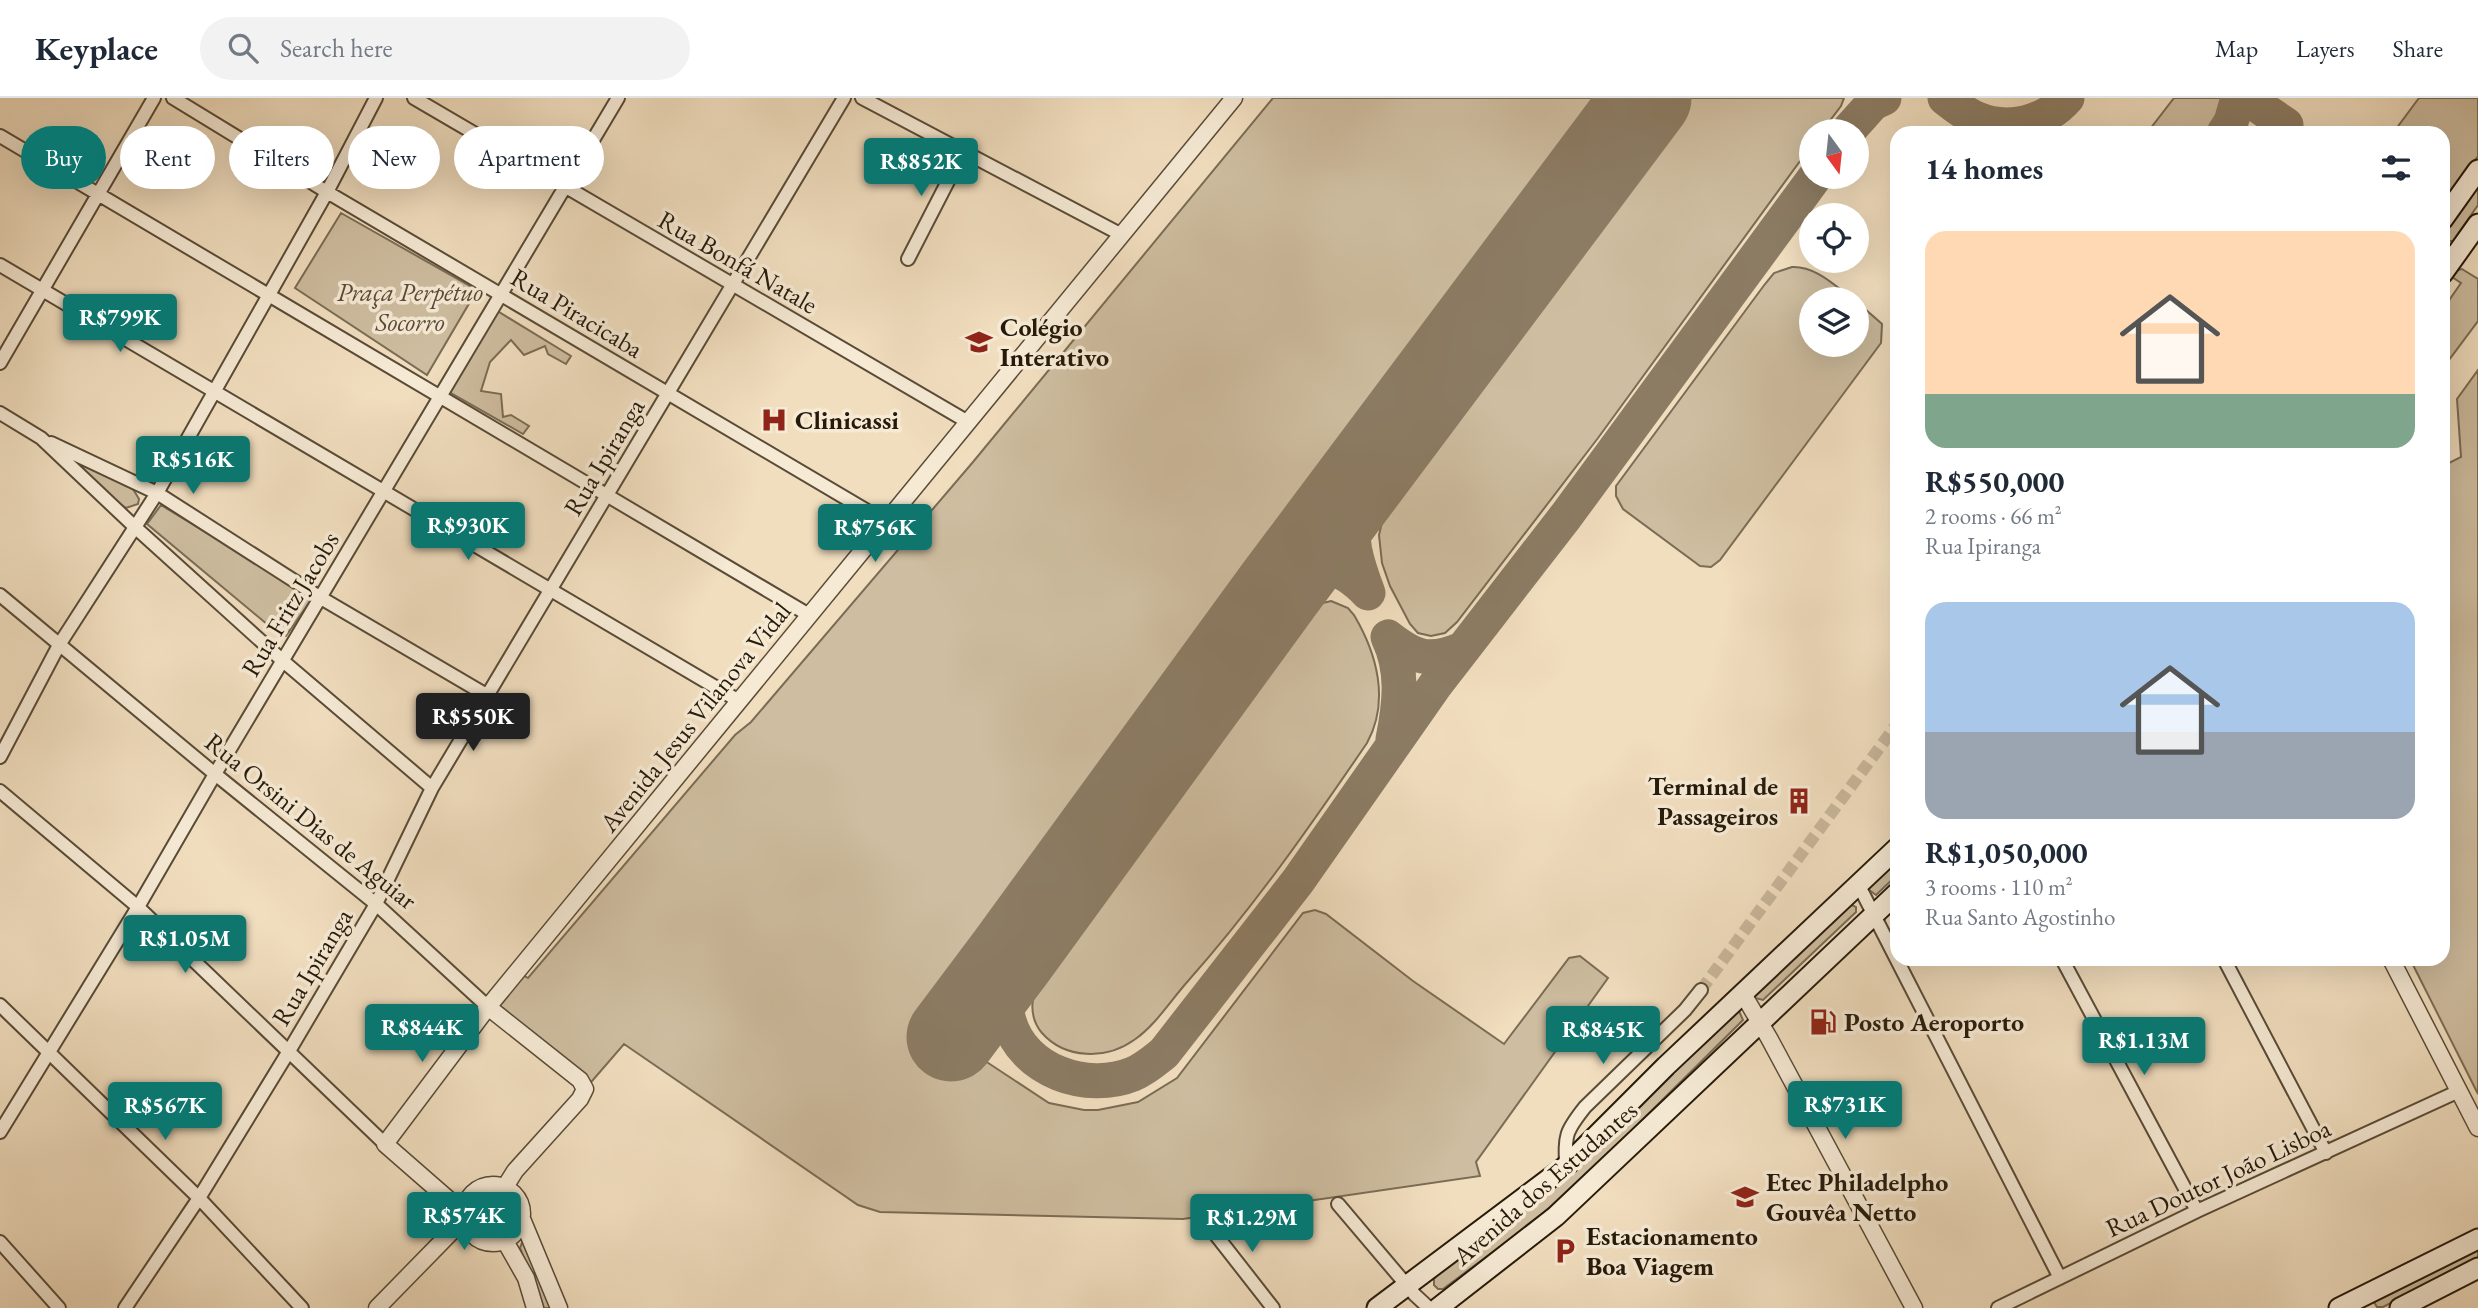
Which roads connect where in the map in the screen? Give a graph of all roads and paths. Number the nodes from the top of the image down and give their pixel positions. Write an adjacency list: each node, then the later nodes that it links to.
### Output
1 (154, 98): 17 (street)
2 (173, 98): 16 (street, Rua Piracicaba)
3 (376, 98): 16 (street)
4 (414, 98): 9 (street, Rua Bonfá Natale)
5 (618, 98): 10 (street, Rua Fritz Jacobs)
6 (844, 98): 24 (street, Rua Ipiranga)
7 (862, 98): 12 (street)
8 (1234, 98): 20 (street, Avenida Jesus Vilanova Vidal)
9 (462, 126)
10 (601, 126)
11 (0, 136): 17 (street)
12 (963, 152): 20 (street); 22 (street)
13 (2478, 170): 18 (main road)
14 (564, 189): 26 (street, Rua Fritz Jacobs)
15 (568, 189): 24 (street, Rua Bonfá Natale)
16 (327, 191): 26 (street, Rua Piracicaba); 27 (street)
17 (98, 194): 25 (street); 27 (street)
18 (2450, 209)
19 (2478, 224): 21 (main road)
20 (1122, 235): 33 (street, Avenida Jesus Vilanova Vidal)
21 (2450, 257)
22 (908, 259)
23 (0, 265): 25 (street)
24 (733, 286): 30 (street, Rua Ipiranga); 33 (street, Rua Bonfá Natale)
25 (42, 290): 28 (street); 29 (street)
26 (502, 294): 30 (street, Rua Piracicaba); 31 (street, Rua Fritz Jacobs)
27 (270, 295): 29 (street); 31 (street)
28 (0, 363)
29 (215, 390): 35 (street); 36 (street)
30 (668, 394): 37 (street, Rua Ipiranga); 38 (street, Rua Piracicaba)
31 (440, 397): 35 (street, Rua Fritz Jacobs); 37 (street)
32 (0, 413): 34 (street)
33 (968, 422): 38 (street, Avenida Jesus Vilanova Vidal)
34 (41, 438): 36 (street); 39 (street)
35 (383, 492): 40 (street); 42 (street, Rua Fritz Jacobs)
36 (157, 493): 39 (street); 42 (street)
37 (608, 496): 40 (street, Rua Ipiranga); 43 (street)
38 (886, 522): 43 (street, Avenida Jesus Vilanova Vidal)
39 (136, 528): 44 (street); 45 (street)
40 (551, 592): 46 (street, Rua Ipiranga); 47 (street)
41 (0, 595): 44 (street, Rua Orsini Dias de Aguiar)
42 (321, 598): 45 (street, Rua Fritz Jacobs); 46 (street)
43 (810, 615): 47 (street, Avenida Jesus Vilanova Vidal)
44 (59, 645): 48 (street); 49 (street, Rua Orsini Dias de Aguiar)
45 (283, 661): 49 (street, Rua Fritz Jacobs); 50 (street)
46 (488, 696): 50 (street, Rua Ipiranga)
47 (739, 701): 66 (street, Avenida Jesus Vilanova Vidal)
48 (0, 757)
49 (215, 774): 55 (street, Rua Orsini Dias de Aguiar); 56 (street, Rua Fritz Jacobs)
50 (432, 788): 55 (street, Rua Ipiranga)
51 (0, 791): 56 (street)
52 (1890, 854): 53 (main road, Avenida dos Estudantes)
53 (1858, 884): 57 (street); 64 (main road, Avenida dos Estudantes)
54 (1890, 900): 57 (main road, Avenida dos Estudantes)
55 (376, 904): 66 (street, Rua Orsini Dias de Aguiar); 69 (street, Rua Ipiranga)
56 (138, 907): 68 (street, Rua Fritz Jacobs); 69 (street)
57 (1874, 916): 58 (street); 67 (main road, Avenida dos Estudantes)
58 (1890, 947)
59 (1900, 966): 87 (street)
60 (2066, 966): 79 (street)
61 (2228, 966): 74 (street)
62 (2395, 966): 70 (street)
63 (1701, 990): 75 (street)
64 (1743, 994): 67 (street); 75 (main road, Avenida dos Estudantes)
65 (0, 1005): 68 (street)
66 (488, 1007): 73 (street, Avenida Jesus Vilanova Vidal); 76 (street, Rua Orsini Dias de Aguiar)
67 (1760, 1023): 100 (main road, Avenida dos Estudantes); 101 (street)
68 (48, 1050): 72 (street, Rua Fritz Jacobs); 77 (street)
69 (289, 1051): 73 (street); 77 (street, Rua Ipiranga)
70 (2459, 1091): 71 (street); 74 (street, Rua Doutor João Lisboa)
71 (2478, 1128)
72 (0, 1132)
73 (385, 1144): 80 (street)
74 (2326, 1153): 79 (street, Rua Doutor João Lisboa)
75 (1566, 1166): 88 (main road, Avenida dos Estudantes)
76 (505, 1187): 80 (street); 81 (street)
77 (199, 1198): 92 (street, Rua Ipiranga); 93 (street)
78 (1338, 1204): 88 (street)
79 (2197, 1211): 87 (street, Rua Doutor João Lisboa)
80 (464, 1216): 84 (street); 89 (street)
81 (522, 1219): 84 (street); 96 (street)
82 (1205, 1222): 97 (street)
83 (2478, 1239): 90 (main road)
84 (505, 1241): 95 (street)
85 (0, 1242): 91 (street)
86 (2478, 1268): 104 (main road)
87 (2060, 1278): 102 (street, Rua Doutor João Lisboa)
88 (1407, 1286): 98 (main road, Avenida dos Estudantes); 99 (street)
89 (390, 1302): 94 (street)
90 (2362, 1303): 103 (main road)
91 (59, 1308)
92 (125, 1308)
93 (302, 1308)
94 (377, 1308)
95 (536, 1308)
96 (559, 1308)
97 (1273, 1308)
98 (1377, 1308)
99 (1429, 1308)
100 (1438, 1308)
101 (1914, 1308)
102 (1998, 1308)
103 (2339, 1308)
104 (2400, 1308)

